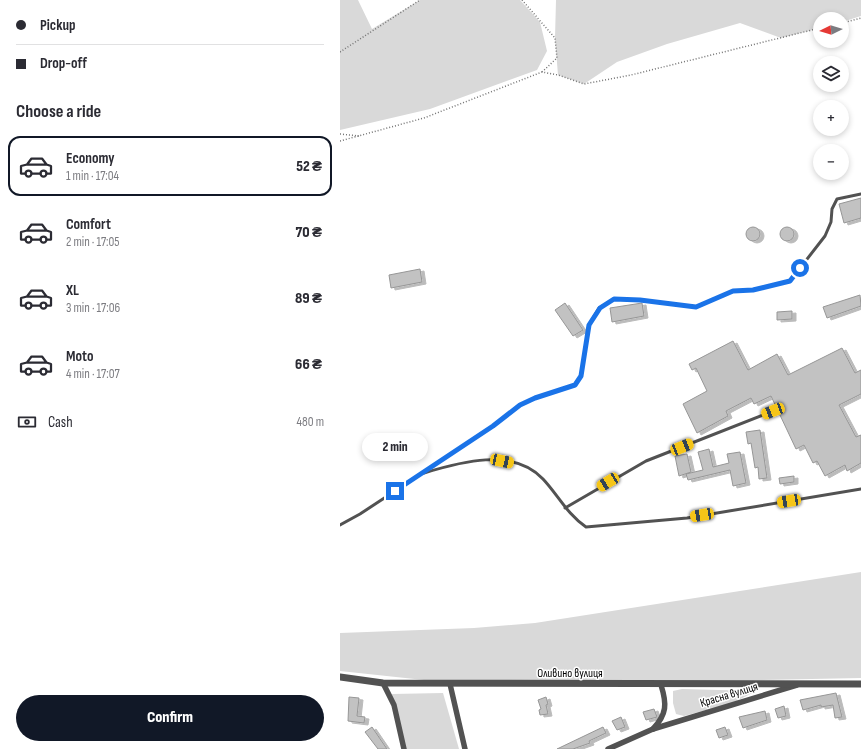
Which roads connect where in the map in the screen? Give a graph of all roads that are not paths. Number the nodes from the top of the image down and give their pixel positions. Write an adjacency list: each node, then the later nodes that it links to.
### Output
1 (861, 194): 3 (lane)
2 (773, 411): 5 (lane)
3 (420, 475): 5 (lane); 6 (lane)
4 (861, 489): 5 (lane)
5 (565, 508)
6 (340, 525)
7 (340, 677): 8 (street, Оливино вулиця)
8 (383, 683): 9 (street, Оливино вулиця); 14 (street)
9 (450, 684): 12 (street, Оливино вулиця); 15 (street)
10 (800, 684): 11 (street, Красна вулиця); 12 (street, Оливино вулиця); 13 (street, Красна вулиця)
11 (861, 684)
12 (661, 685): 13 (street)
13 (653, 729): 16 (street, Красна вулиця)
14 (404, 749)
15 (465, 749)
16 (608, 749)

